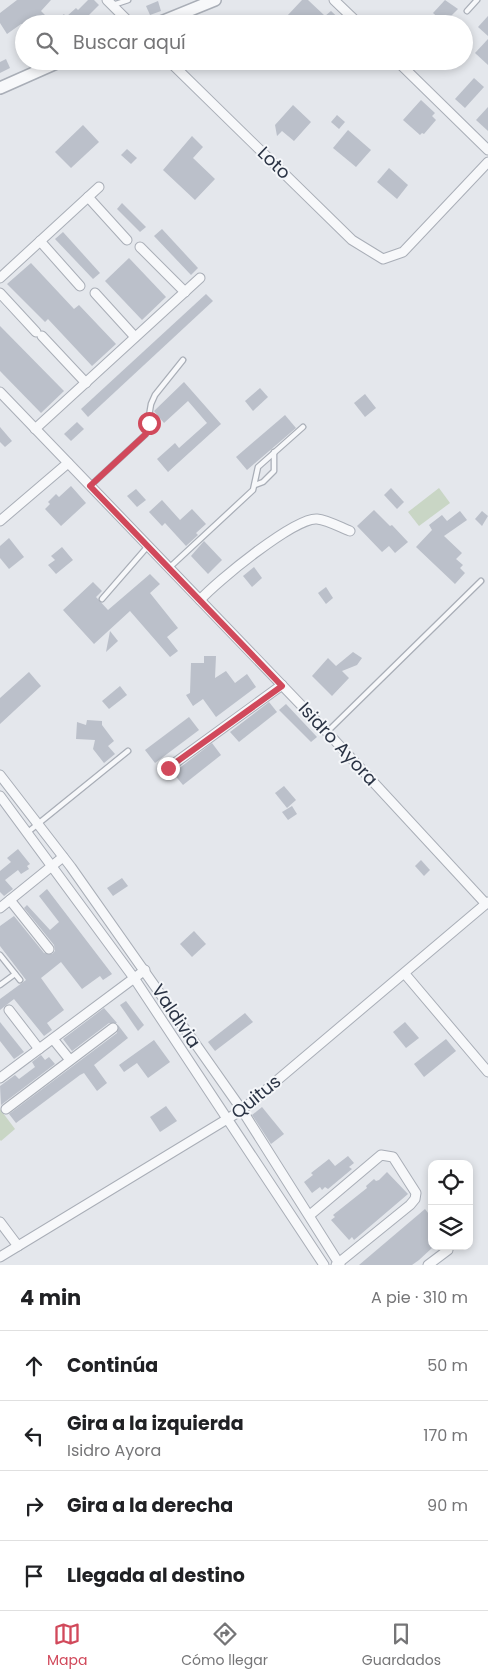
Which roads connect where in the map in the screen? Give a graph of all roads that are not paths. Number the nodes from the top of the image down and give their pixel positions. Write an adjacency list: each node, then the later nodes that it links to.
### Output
1 (128, 0): 5 (lane)
2 (215, 0): 8 (street)
3 (334, 0): 9 (street)
4 (477, 0): 6 (lane)
5 (109, 3): 7 (street)
6 (467, 10)
7 (122, 15)
8 (178, 15)
9 (350, 15)
10 (41, 70): 13 (street)
11 (178, 70): 15 (street, Loto)
12 (406, 70): 14 (street)
13 (0, 88)
14 (488, 150)
15 (488, 162)
16 (99, 187): 17 (street)
17 (88, 197): 18 (street); 19 (street)
18 (127, 240)
19 (40, 241): 21 (street); 23 (street)
20 (140, 246): 24 (street)
21 (0, 278)
22 (200, 278): 24 (street)
23 (80, 286)
24 (185, 292): 27 (street)
25 (95, 293): 27 (street)
26 (0, 294): 29 (street)
27 (135, 337): 29 (street)
28 (183, 360): 36 (lane)
29 (86, 382): 32 (street)
30 (0, 392): 32 (street, Isidro Ayora)
31 (303, 427): 33 (lane)
32 (35, 429): 34 (street, Isidro Ayora)
33 (274, 452): 35 (lane); 35 (lane)
34 (68, 463): 36 (street, Isidro Ayora); 37 (street)
35 (255, 485): 40 (lane)
36 (90, 486): 39 (street, Isidro Ayora)
37 (0, 521)
38 (350, 531): 43 (street)
39 (148, 546): 40 (street, Isidro Ayora); 42 (lane)
40 (169, 568): 43 (street, Isidro Ayora)
41 (481, 580): 45 (lane)
42 (102, 599)
43 (200, 600): 44 (street, Isidro Ayora)
44 (282, 686): 45 (street, Isidro Ayora); 47 (street)
45 (327, 732): 55 (street, Isidro Ayora)
46 (128, 751): 50 (lane)
47 (168, 768)
48 (0, 775): 50 (street, Valdivia)
49 (0, 796): 51 (street, Valdivia)
50 (39, 824): 51 (lane); 52 (street, Valdivia)
51 (28, 832): 53 (street, Valdivia)
52 (63, 857): 53 (street); 59 (street, Valdivia)
53 (52, 865): 54 (street); 62 (street, Valdivia)
54 (10, 900): 56 (street); 57 (street)
55 (487, 903): 61 (street, Quitus)
56 (0, 908)
57 (49, 949)
58 (0, 955): 60 (lane)
59 (145, 970): 62 (street); 69 (street, Valdivia)
60 (15, 974): 63 (lane); 64 (lane)
61 (405, 974): 72 (street); 75 (street, Quitus)
62 (134, 978): 67 (street); 71 (street, Valdivia)
63 (20, 980)
64 (0, 985)
65 (9, 1010): 68 (street)
66 (113, 1028): 70 (street)
67 (52, 1039): 68 (street); 70 (street)
68 (39, 1049): 73 (street)
69 (204, 1057): 71 (street); 75 (street, Valdivia)
70 (70, 1060): 74 (street)
71 (192, 1065): 76 (street, Valdivia)
72 (488, 1072)
73 (0, 1078)
74 (6, 1109)
75 (242, 1110): 76 (street, Quitus); 77 (street, Valdivia)
76 (228, 1120): 79 (street, Quitus); 83 (street, Valdivia)
77 (310, 1216): 82 (street, Valdivia); 82 (street)
78 (0, 1222): 79 (street)
79 (18, 1246): 81 (street, Quitus)
80 (448, 1250): 84 (street)
81 (0, 1257)
82 (338, 1264)
83 (324, 1265)
84 (428, 1265)

